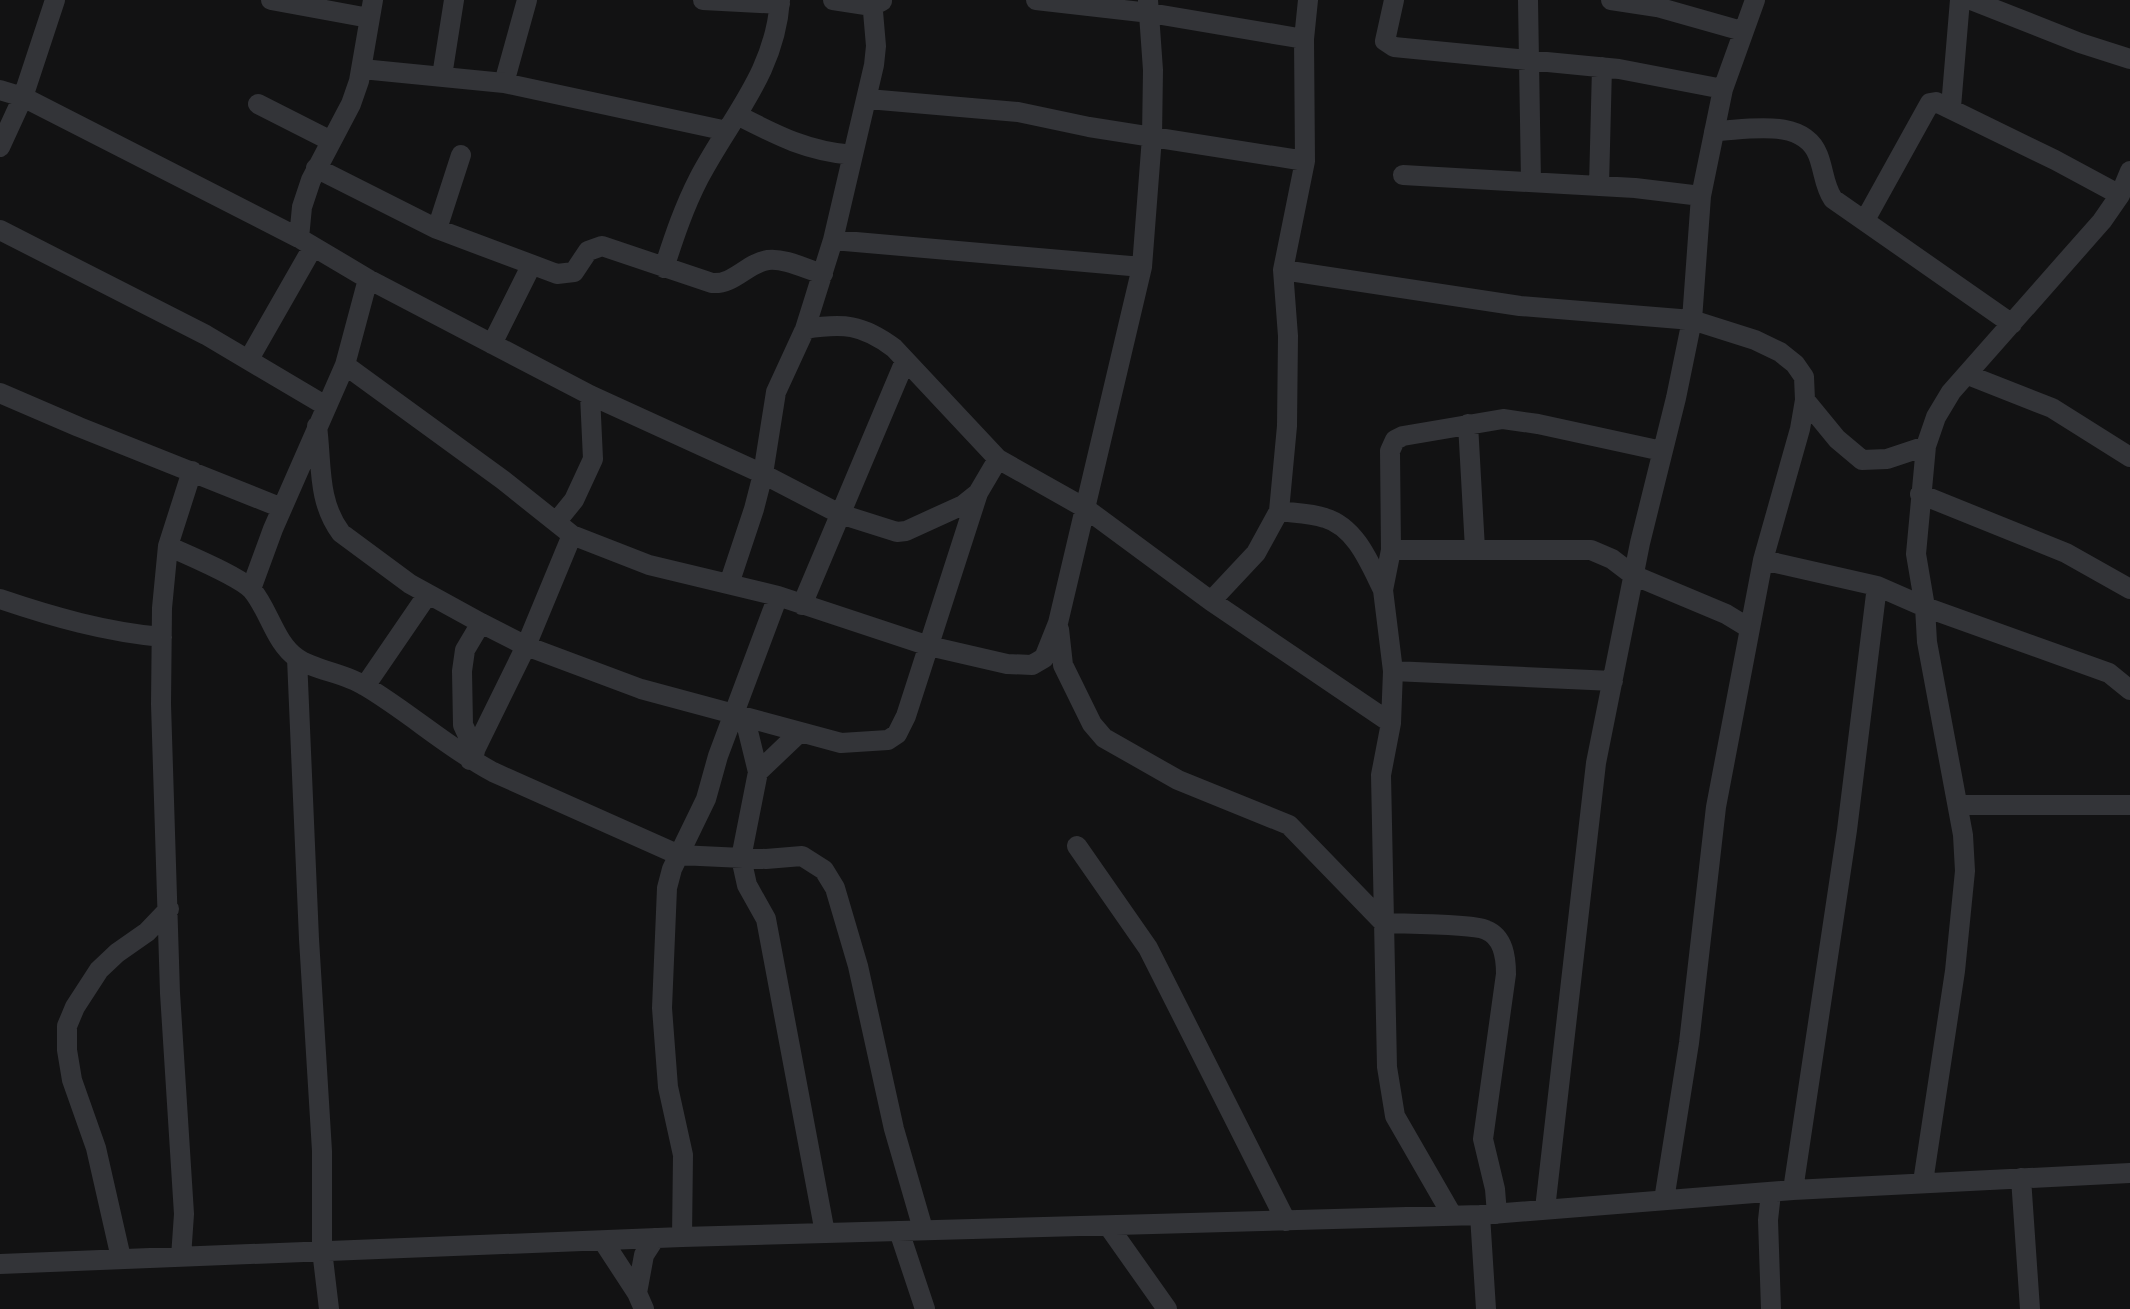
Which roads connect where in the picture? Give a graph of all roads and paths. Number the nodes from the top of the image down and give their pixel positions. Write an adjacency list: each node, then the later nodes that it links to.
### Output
1 (55, 0): 30 (street)
2 (272, 0): 19 (street)
3 (454, 0): 26 (street)
4 (527, 0): 27 (street)
5 (703, 0): 15 (street)
6 (833, 0): 16 (street)
7 (1036, 0): 18 (street)
8 (1308, 0): 21 (street)
9 (1394, 0): 23 (street)
10 (1528, 0): 23 (street)
11 (1611, 0): 17 (street)
12 (1755, 0): 20 (street)
13 (1960, 0): 33 (street)
14 (1971, 0): 22 (street)
15 (780, 2): 34 (street)
16 (876, 2): 31 (street)
17 (1659, 4): 20 (street)
18 (1149, 7): 21 (street); 36 (street)
19 (370, 9): 25 (street)
20 (1742, 31): 28 (street)
21 (1304, 39): 41 (street)
22 (2130, 59)
23 (1530, 61): 24 (street); 44 (street)
24 (1602, 67): 28 (street); 46 (street)
25 (362, 69): 26 (street); 37 (street)
26 (442, 76): 27 (street)
27 (504, 82): 34 (street)
28 (1723, 89): 35 (street)
29 (0, 90): 30 (street)
30 (23, 97): 38 (street); 52 (street)
31 (868, 99): 36 (street); 40 (street)
32 (258, 104): 37 (street)
33 (1951, 107): 45 (street); 48 (street)
34 (732, 123): 40 (street); 55 (street)
35 (1714, 130): 47 (street); 48 (street)
36 (1152, 137): 41 (street); 54 (street)
37 (331, 141): 42 (street)
38 (0, 147)
39 (461, 155): 49 (street)
40 (854, 155): 51 (street)
41 (1305, 160): 56 (street)
42 (316, 168): 49 (street); 52 (street)
43 (1403, 175): 44 (street)
44 (1531, 182): 46 (street)
45 (2127, 183): 62 (street)
46 (1599, 186): 47 (street)
47 (1701, 196): 60 (street)
48 (1865, 220): 62 (street)
49 (437, 229): 53 (street)
50 (0, 230): 65 (street)
51 (833, 240): 54 (street); 57 (street)
52 (306, 242): 58 (street); 65 (street)
53 (531, 266): 55 (street); 64 (street)
54 (1142, 267): 87 (street)
55 (664, 268): 57 (street)
56 (1283, 270): 60 (street); 88 (street)
57 (823, 274): 59 (street)
58 (368, 279): 64 (street); 67 (street)
59 (815, 298): 61 (street); 63 (street)
60 (1692, 320): 72 (street); 77 (street)
61 (838, 324): 63 (street); 66 (street)
62 (2012, 324): 68 (street)
63 (805, 329): 81 (street)
64 (492, 344): 71 (street)
65 (249, 358): 69 (street)
66 (905, 361): 79 (street); 89 (street)
67 (342, 372): 69 (street); 73 (street); 90 (street)
68 (1968, 375): 76 (street); 78 (street)
69 (299, 389): 73 (street)
70 (0, 393): 80 (street)
71 (590, 395): 81 (street); 90 (street)
72 (1805, 400): 76 (street); 94 (street)
73 (326, 406): 75 (street)
74 (1468, 424): 77 (street); 92 (street); 93 (street)
75 (317, 426): 82 (street); 85 (street)
76 (1926, 446): 84 (street)
77 (1662, 451): 95 (street)
78 (2130, 456)
79 (998, 459): 83 (street); 87 (street)
80 (192, 471): 86 (street); 91 (street)
81 (763, 474): 89 (street); 96 (street)
82 (290, 488): 85 (street); 86 (street)
83 (978, 493): 89 (street); 112 (street)
84 (1920, 494): 99 (street); 106 (street)
85 (323, 500): 101 (street)
86 (282, 508): 98 (street)
87 (1085, 508): 104 (street); 108 (street)
88 (1279, 511): 100 (street); 104 (street)
89 (840, 514): 105 (street)
90 (565, 528): 96 (street); 111 (street)
91 (168, 546): 98 (street); 110 (street)
92 (1475, 549): 93 (street); 95 (street)
93 (1391, 550): 100 (street)
94 (1763, 560): 97 (street); 109 (street)
95 (1633, 575): 109 (street); 115 (street)
96 (729, 584): 102 (street)
97 (1877, 586): 106 (street); 135 (street)
98 (251, 589): 113 (street)
99 (2130, 589)
100 (1383, 590): 114 (street)
101 (428, 594): 107 (street); 116 (street)
102 (778, 596): 105 (street); 118 (street)
103 (0, 599): 110 (street)
104 (1211, 601): 119 (street)
105 (802, 605): 112 (street)
106 (1925, 608): 117 (street); 123 (street)
107 (481, 623): 111 (street); 121 (street)
108 (1058, 623): 112 (street); 129 (street)
109 (1749, 628): 137 (street)
110 (162, 637): 128 (street)
111 (526, 646): 118 (street); 121 (street)
112 (929, 646): 120 (street)
113 (297, 658): 116 (street); 149 (street)
114 (1393, 671): 115 (street); 119 (street)
115 (1613, 681): 138 (street)
116 (365, 686): 121 (street)
117 (2130, 690)
118 (740, 717): 120 (street); 122 (street); 126 (street)
119 (1391, 723): 129 (street)
120 (799, 733): 122 (street)
121 (473, 755): 126 (street)
122 (758, 772): 127 (street)
123 (1958, 805): 124 (street); 134 (street)
124 (2130, 805)
125 (1077, 846): 141 (street)
126 (680, 855): 127 (street); 146 (street)
127 (741, 858): 143 (street); 145 (street)
128 (169, 909): 130 (street); 131 (street)
129 (1384, 923): 139 (street); 140 (street)
130 (147, 932): 131 (street); 151 (street)
131 (170, 933): 150 (street)
132 (2130, 1173): 133 (street)
133 (2021, 1178): 134 (street); 159 (street)
134 (1923, 1182): 135 (street)
135 (1793, 1190): 136 (street)
136 (1771, 1193): 137 (street); 158 (street)
137 (1664, 1200): 138 (street)
138 (1545, 1209): 140 (street)
139 (1452, 1215): 140 (street); 141 (street)
140 (1489, 1215): 157 (street)
141 (1286, 1221): 142 (street)
142 (1109, 1227): 143 (street); 156 (street)
143 (923, 1229): 144 (street)
144 (899, 1231): 145 (street); 155 (street)
145 (825, 1233): 146 (street)
146 (682, 1237): 147 (street)
147 (655, 1238): 148 (street); 153 (street)
148 (603, 1240): 149 (street); 153 (street)
149 (322, 1250): 150 (street); 154 (street)
150 (181, 1257): 151 (street)
151 (121, 1258): 152 (street)
152 (0, 1264)
153 (640, 1301)
154 (329, 1309)
155 (925, 1309)
156 (1167, 1309)
157 (1486, 1309)
158 (1771, 1309)
159 (2030, 1309)

